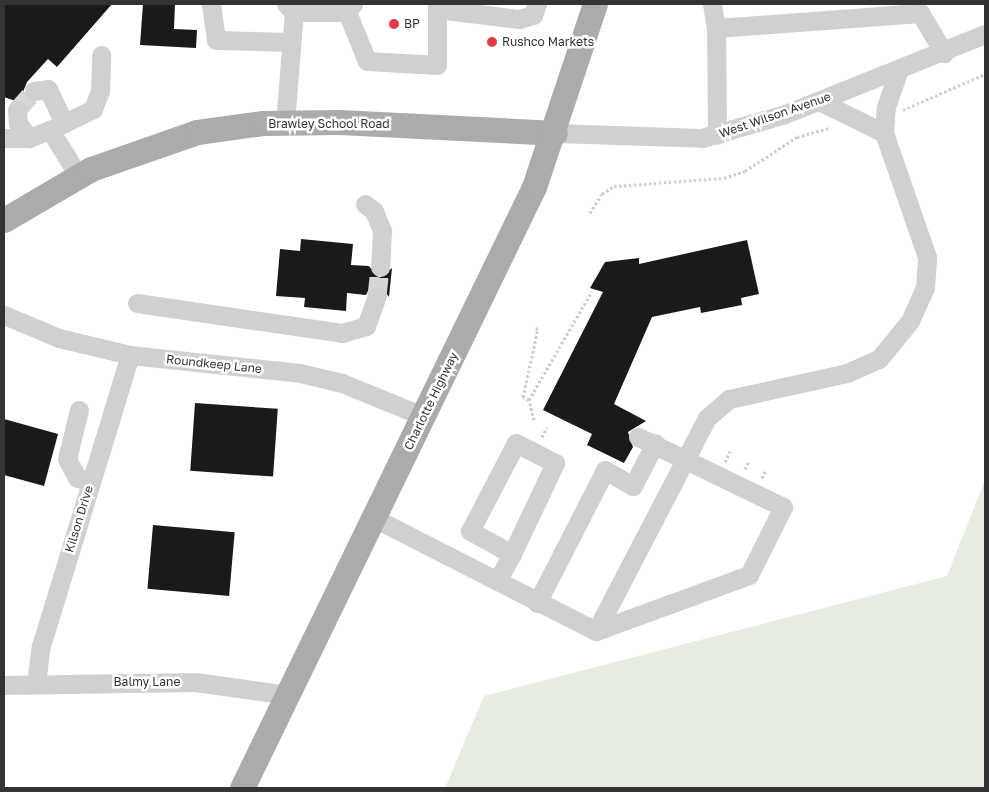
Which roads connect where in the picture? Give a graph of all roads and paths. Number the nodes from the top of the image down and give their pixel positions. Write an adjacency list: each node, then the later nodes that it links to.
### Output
1 (211, 4): 10 (street)
2 (538, 4): 5 (street)
3 (595, 4): 22 (main road, Charlotte Highway)
4 (712, 4): 8 (street)
5 (437, 6): 7 (street)
6 (290, 8): 7 (street); 10 (street)
7 (350, 8)
8 (716, 28): 11 (street); 24 (street)
9 (985, 34): 11 (street, West Wilson Avenue)
10 (291, 42): 19 (street)
11 (944, 53): 13 (street, West Wilson Avenue)
12 (101, 54): 20 (street)
13 (899, 70): 16 (street, West Wilson Avenue); 23 (street)
14 (985, 74): 18 (path)
15 (34, 91): 20 (street)
16 (819, 101): 23 (street); 24 (street, West Wilson Avenue)
17 (17, 110): 26 (street)
18 (898, 111)
19 (284, 123): 22 (main road, Brawley School Road); 27 (main road, Brawley School Road)
20 (57, 126): 26 (street); 27 (street)
21 (834, 126): 29 (path)
22 (555, 133): 24 (street, West Wilson Avenue); 40 (main road, Charlotte Highway)
23 (884, 133): 42 (street)
24 (717, 134)
25 (4, 138): 26 (street)
26 (29, 138)
27 (78, 175): 30 (main road, Brawley School Road)
28 (365, 204): 31 (street)
29 (590, 213)
30 (4, 220)
31 (380, 268)
32 (592, 291): 38 (path)
33 (377, 296): 34 (street)
34 (137, 303)
35 (4, 315): 37 (street, Roundkeep Lane)
36 (533, 327): 38 (path)
37 (130, 354): 40 (street, Roundkeep Lane); 43 (street, Kilson Drive)
38 (529, 400): 41 (path)
39 (79, 410): 43 (street)
40 (423, 416): 44 (main road, Charlotte Highway)
41 (534, 420)
42 (686, 458): 47 (street); 48 (street); 48 (street)
43 (91, 481): 49 (street, Kilson Drive)
44 (374, 518): 46 (street); 51 (main road, Charlotte Highway)
45 (512, 554): 45 (street); 46 (street)
46 (497, 581): 47 (street)
47 (537, 603): 48 (street)
48 (596, 631)
49 (36, 684): 50 (street, Balmy Lane); 51 (street, Balmy Lane)
50 (4, 685)
51 (290, 695): 52 (main road, Charlotte Highway)
52 (242, 788)

